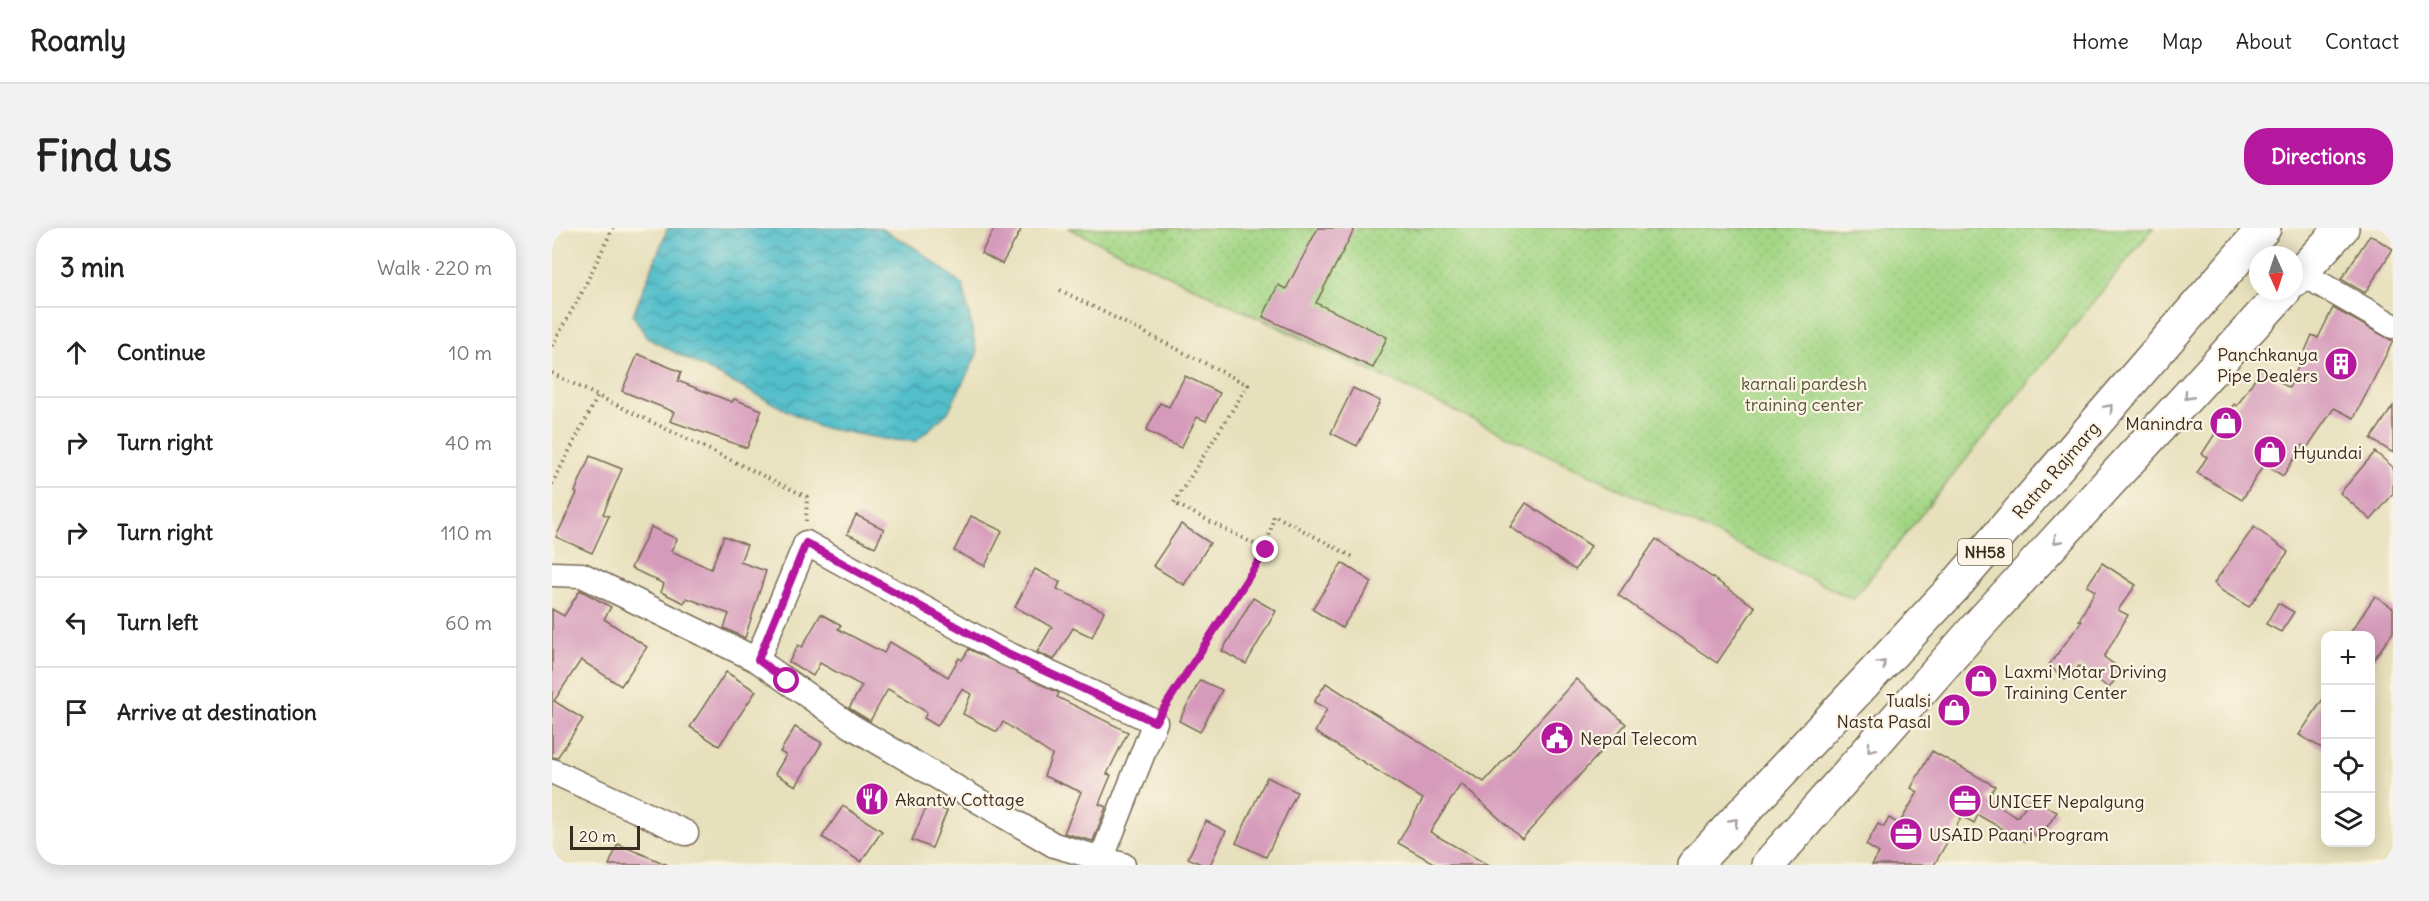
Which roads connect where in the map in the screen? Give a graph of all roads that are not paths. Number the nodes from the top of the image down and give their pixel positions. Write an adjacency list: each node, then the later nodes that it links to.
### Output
1 (2264, 228): 12 (highway, Ratna Rajmarg / NH58, one-way to 1)
2 (2342, 228): 3 (highway, NH58)
3 (2303, 270)
4 (2303, 286): 6 (street)
5 (2276, 300): 13 (highway, NH58, one-way to 13)
6 (2393, 327)
7 (552, 574): 8 (street)
8 (758, 660): 11 (street); 11 (street)
9 (552, 771): 10 (street)
10 (686, 832)
11 (1112, 862)
12 (1694, 865)
13 (1768, 865)

